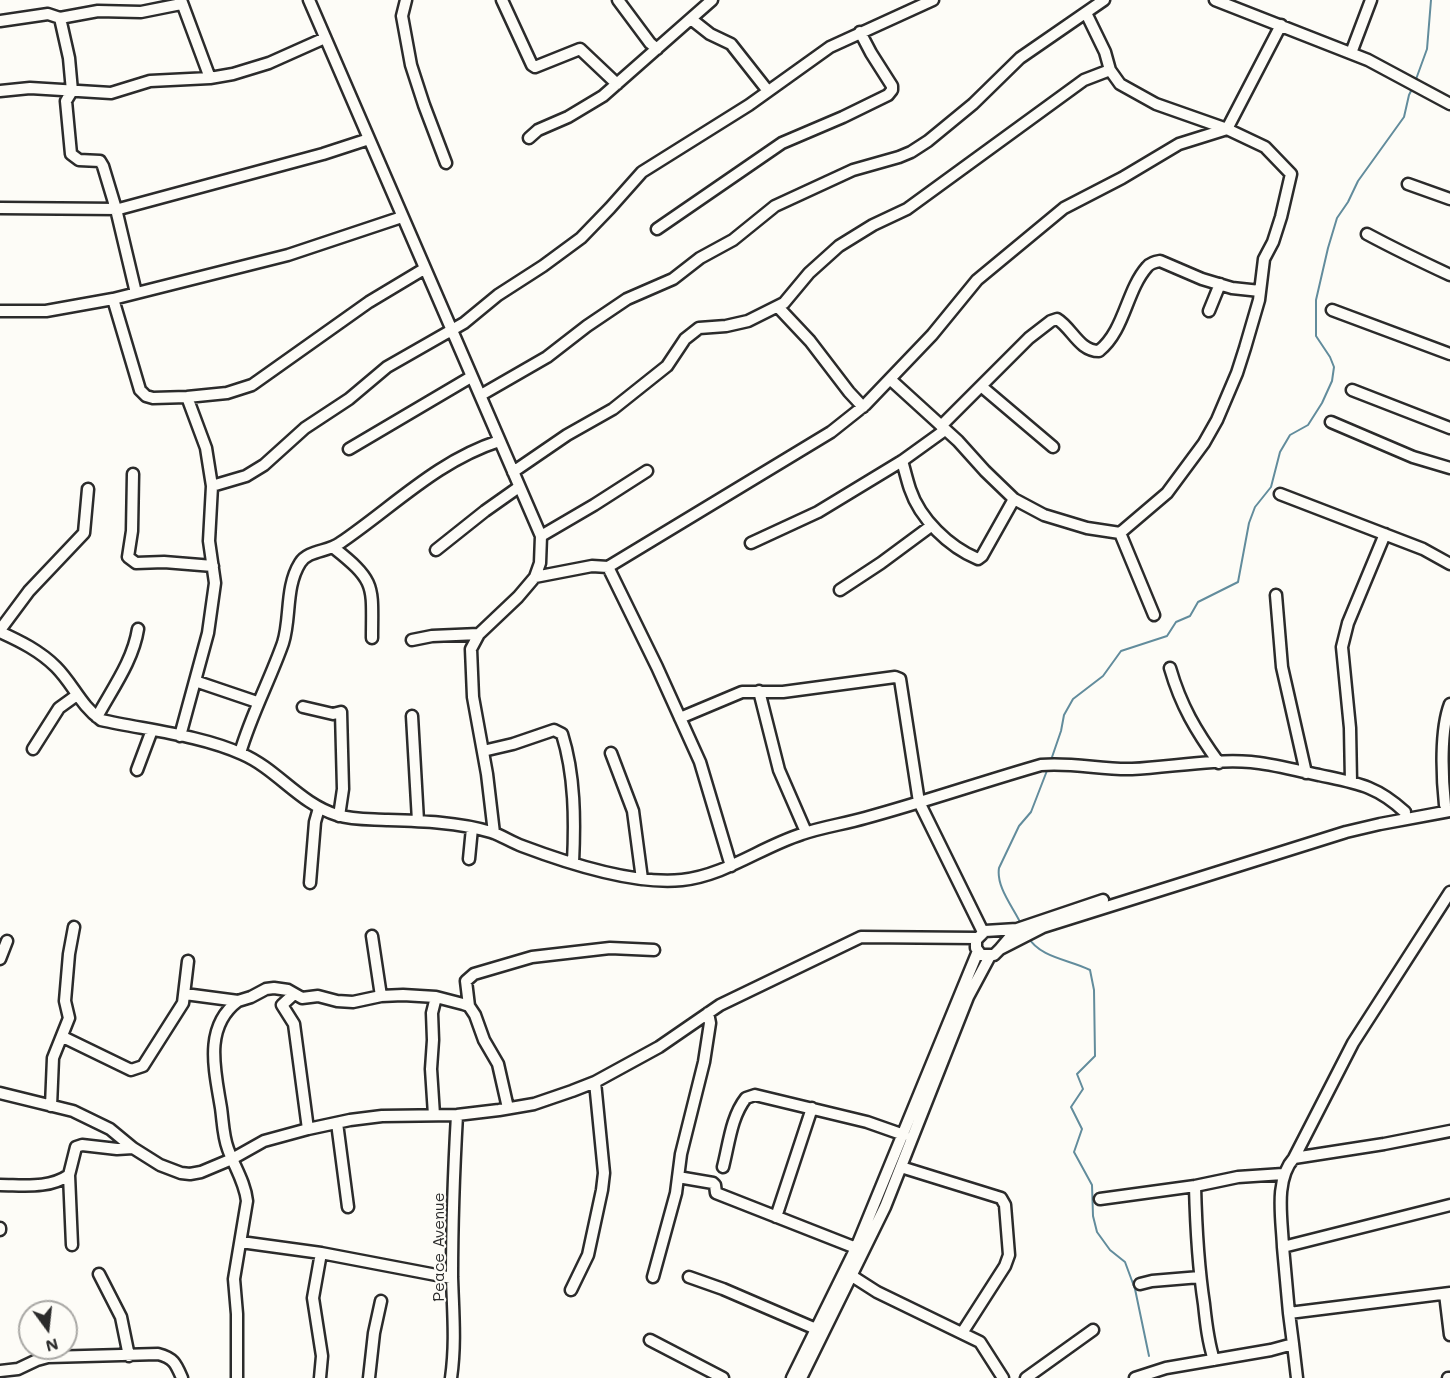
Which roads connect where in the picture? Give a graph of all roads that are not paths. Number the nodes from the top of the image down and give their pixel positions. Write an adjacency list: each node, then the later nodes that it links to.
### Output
1 (309, 0): 17 (street)
2 (406, 0): 30 (street)
3 (502, 0): 22 (street)
4 (712, 0): 13 (street)
5 (933, 0): 16 (street)
6 (1104, 0): 11 (street)
7 (1215, 0): 15 (street)
8 (1371, 0): 19 (street)
9 (181, 2): 12 (street); 21 (street)
10 (625, 2): 18 (street)
11 (1086, 13): 20 (street); 54 (street)
12 (60, 18): 14 (street); 24 (street)
13 (691, 19): 18 (street); 25 (street)
14 (0, 21)
15 (1281, 25): 19 (street); 27 (street)
16 (860, 32): 25 (street); 36 (street)
17 (325, 38): 21 (street); 29 (street)
18 (657, 49): 22 (street)
19 (1351, 53): 26 (street)
20 (1110, 70): 27 (street); 44 (street)
21 (210, 78): 24 (street)
22 (617, 84): 28 (street)
23 (0, 91): 24 (street)
24 (72, 91): 34 (street)
25 (768, 91): 48 (street)
26 (1449, 101)
27 (1227, 129): 41 (street); 51 (street)
28 (529, 138)
29 (369, 140): 34 (street); 35 (street)
30 (446, 163)
31 (1408, 184): 32 (street)
32 (1450, 199)
33 (0, 208): 34 (street)
34 (116, 209): 42 (street)
35 (402, 217): 38 (street); 42 (street)
36 (657, 229)
37 (1367, 234): 39 (street)
38 (424, 269): 48 (street); 55 (street)
39 (1450, 275)
40 (1220, 284): 41 (street); 47 (street); 52 (street)
41 (1260, 291): 74 (street)
42 (136, 293): 43 (street)
43 (113, 300): 46 (street); 55 (street)
44 (778, 307): 56 (street); 66 (street)
45 (1332, 310): 49 (street)
46 (0, 311)
47 (1209, 311)
48 (452, 330): 50 (street); 68 (street)
49 (1450, 354)
50 (471, 377): 54 (street); 62 (street)
51 (891, 380): 56 (street); 58 (street)
52 (981, 386): 58 (street); 61 (street)
53 (1352, 390): 59 (street)
54 (481, 395): 60 (street)
55 (187, 397): 68 (street)
56 (863, 407): 82 (street)
57 (1331, 422): 64 (street)
58 (943, 428): 63 (street); 72 (street)
59 (1450, 428)
60 (499, 441): 66 (street); 78 (street)
61 (1053, 447)
62 (350, 449)
63 (902, 461): 73 (street); 77 (street)
64 (1450, 468)
65 (647, 471): 76 (street)
66 (513, 472): 69 (street)
67 (134, 474): 81 (street)
68 (212, 486): 81 (street)
69 (519, 487): 76 (street); 79 (street)
70 (88, 489): 88 (street)
71 (1280, 494): 75 (street)
72 (1014, 499): 73 (street); 74 (street)
73 (931, 526): 84 (street)
74 (1120, 533): 86 (street)
75 (1385, 534): 80 (street); 111 (street)
76 (541, 536): 83 (street)
77 (751, 543)
78 (334, 548): 90 (street); 96 (street)
79 (436, 550)
80 (1450, 564)
81 (213, 566): 93 (street)
82 (608, 567): 83 (street); 101 (street)
83 (535, 577): 89 (street)
84 (840, 590)
85 (1276, 596): 110 (street)
86 (1154, 615)
87 (138, 629): 100 (street)
88 (0, 631): 95 (street)
89 (479, 634): 91 (street); 105 (street)
90 (372, 638)
91 (411, 640)
92 (1170, 668): 108 (street)
93 (195, 681): 96 (street); 103 (street)
94 (759, 692): 101 (street); 112 (street); 119 (street)
95 (77, 694): 100 (street); 104 (street)
96 (257, 702): 106 (street)
97 (1450, 704): 113 (street)
98 (303, 706): 116 (street)
99 (412, 716): 117 (street)
100 (97, 717): 102 (street)
101 (680, 718): 123 (street)
102 (152, 730): 103 (street); 109 (street)
103 (180, 736): 106 (street)
104 (33, 749)
105 (483, 751): 120 (street); 122 (street)
106 (240, 753): 114 (street)
107 (611, 753): 124 (street)
108 (1219, 763): 110 (street); 112 (street)
109 (137, 770)
110 (1306, 773): 111 (street)
111 (1351, 782): 115 (street)
112 (919, 802): 119 (street); 129 (street)
113 (1448, 807): 115 (street); 128 (street)
114 (319, 808): 116 (street); 125 (street)
115 (1405, 812): 128 (street)
116 (339, 816): 117 (street)
117 (418, 821): 118 (street)
118 (472, 828): 120 (street); 121 (street)
119 (806, 832): 123 (street)
120 (494, 833): 122 (street)
121 (469, 860)
122 (573, 863): 124 (street)
123 (731, 866): 124 (street)
124 (642, 879)
125 (310, 883)
126 (1450, 892): 157 (street)
127 (74, 927): 144 (street)
128 (1022, 931): 129 (street); 134 (street)
129 (980, 935): 133 (street); 143 (street)
130 (372, 936): 139 (street)
131 (7, 941): 135 (street)
132 (654, 950): 142 (street)
133 (978, 951): 134 (street); 155 (street)
134 (990, 957): 160 (street)
135 (0, 959)
136 (188, 960): 137 (street)
137 (185, 994): 141 (street); 144 (street)
138 (294, 994): 139 (street); 141 (street); 153 (street)
139 (381, 996): 140 (street)
140 (436, 997): 142 (street); 150 (street)
141 (238, 1001): 158 (street)
142 (469, 1006): 148 (street)
143 (708, 1013): 145 (street); 163 (street)
144 (63, 1037): 147 (street)
145 (595, 1082): 148 (street); 182 (street)
146 (0, 1093): 147 (street)
147 (51, 1106): 156 (street)
148 (508, 1108): 151 (street)
149 (812, 1108): 155 (street); 159 (street); 169 (street)
150 (434, 1115): 151 (street); 152 (street)
151 (457, 1115): 180 (street, Peace Avenue)
152 (337, 1123): 153 (street); 168 (street)
153 (308, 1129): 158 (street)
154 (1450, 1131): 157 (street)
155 (904, 1135): 173 (street)
156 (133, 1148): 158 (street); 162 (street)
157 (1294, 1158): 161 (street)
158 (232, 1159): 170 (street)
159 (723, 1167)
160 (901, 1167): 176 (street); 188 (street)
161 (1283, 1174): 165 (street); 172 (street)
162 (69, 1175): 164 (street); 171 (street)
163 (678, 1177): 169 (street); 177 (street)
164 (0, 1185)
165 (1195, 1186): 166 (street); 179 (street)
166 (1100, 1199)
167 (1450, 1205): 172 (street)
168 (348, 1207)
169 (776, 1217): 173 (street)
170 (241, 1242): 174 (street); 197 (street)
171 (72, 1245)
172 (1283, 1247): 185 (street)
173 (856, 1248): 186 (street)
174 (321, 1253): 180 (street); 198 (street)
175 (99, 1274): 192 (street)
176 (852, 1276): 188 (street); 203 (street)
177 (653, 1277)
178 (689, 1277): 186 (street)
179 (1200, 1277): 181 (street); 193 (street)
180 (452, 1278): 200 (street, Peace Avenue)
181 (1140, 1284)
182 (571, 1290)
183 (1447, 1293): 185 (street); 189 (street)
184 (381, 1301): 199 (street)
185 (1289, 1313): 191 (street)
186 (816, 1329): 202 (street)
187 (1094, 1330): 204 (street)
188 (962, 1333): 195 (street)
189 (1450, 1335)
190 (650, 1340): 201 (street)
191 (1293, 1344): 193 (street); 206 (street)
192 (129, 1356): 194 (street); 196 (street)
193 (1214, 1360): 205 (street)
194 (0, 1371)
195 (1002, 1377)
196 (182, 1378)
197 (237, 1378)
198 (320, 1378)
199 (369, 1378)
200 (451, 1378)
201 (723, 1378)
202 (792, 1378)
203 (801, 1378)
204 (1026, 1378)
205 (1135, 1378)
206 (1297, 1378)

